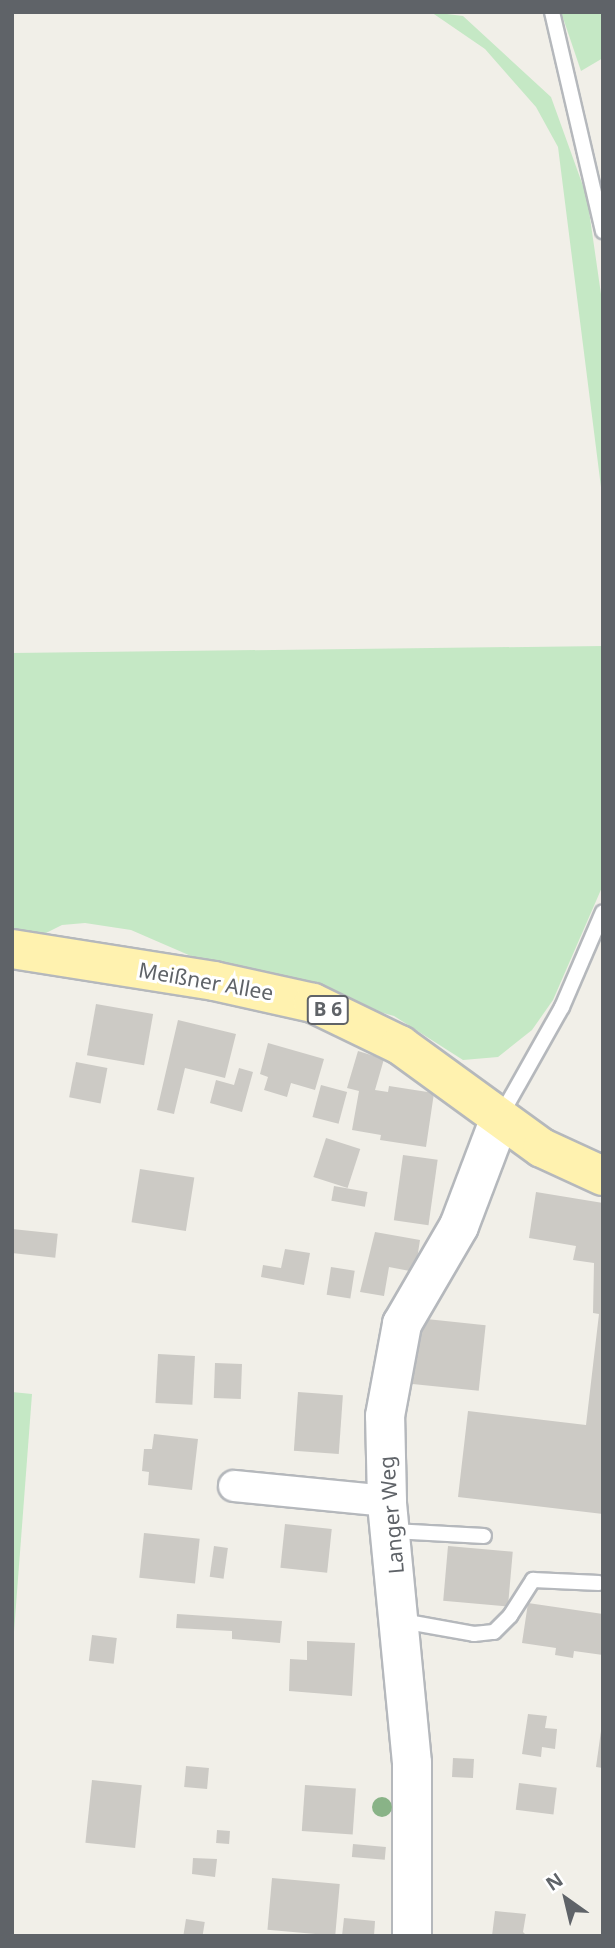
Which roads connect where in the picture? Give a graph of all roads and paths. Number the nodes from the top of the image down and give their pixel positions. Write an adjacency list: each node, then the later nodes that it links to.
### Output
1 (552, 12): 2 (lane)
2 (603, 231)
3 (603, 912): 5 (lane)
4 (12, 949): 5 (main road, Meißner Allee / B 6)
5 (500, 1118): 6 (main road, Meißner Allee / B 6); 8 (street, Langer Weg)
6 (603, 1176)
7 (234, 1486): 8 (street)
8 (390, 1516): 9 (lane); 11 (street, Langer Weg)
9 (484, 1536)
10 (598, 1583): 11 (lane)
11 (402, 1621): 12 (street, Langer Weg)
12 (412, 1936)

